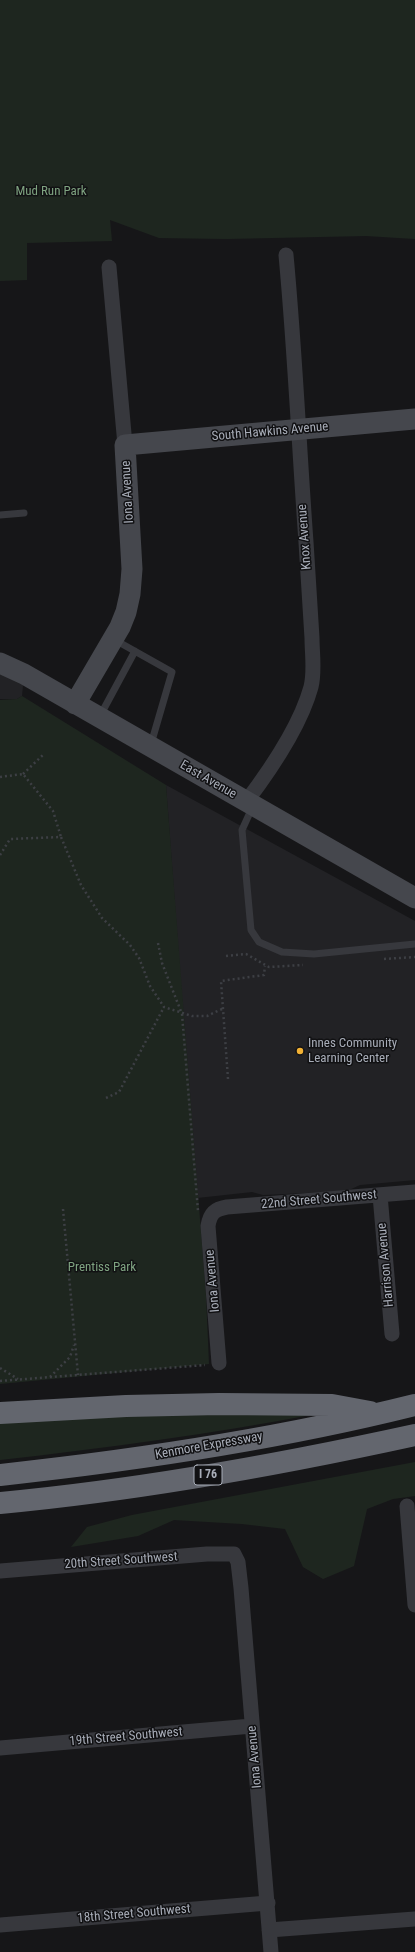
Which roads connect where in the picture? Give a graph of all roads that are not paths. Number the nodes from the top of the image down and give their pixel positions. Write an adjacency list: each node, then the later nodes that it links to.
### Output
1 (286, 255): 4 (street, Knox Avenue)
2 (109, 267): 5 (street, Iona Avenue)
3 (415, 419): 4 (street, South Hawkins Avenue)
4 (297, 430): 5 (street, South Hawkins Avenue); 14 (street, Knox Avenue)
5 (125, 445): 8 (street, Iona Avenue)
6 (24, 512): 7 (lane)
7 (0, 515)
8 (113, 639): 9 (lane); 11 (street, Iona Avenue)
9 (134, 651): 12 (lane); 13 (lane)
10 (0, 663): 11 (street, East Avenue)
11 (75, 704): 12 (street, East Avenue)
12 (99, 718): 13 (street, East Avenue)
13 (150, 747): 14 (street, East Avenue)
14 (249, 804): 15 (street, East Avenue); 16 (lane)
15 (415, 898)
16 (415, 944)
17 (415, 1192): 18 (street, 22nd Street Southwest)
18 (380, 1195): 19 (street, 22nd Street Southwest); 20 (street, Harrison Avenue)
19 (223, 1208): 21 (street, Iona Avenue)
20 (392, 1334)
21 (213, 1363)
22 (415, 1405): 24 (highway, Kenmore Expressway / I 76)
23 (0, 1413): 24 (highway)
24 (380, 1414): 26 (highway, Kenmore Expressway / I 76)
25 (415, 1435): 27 (highway, I 76)
26 (0, 1475)
27 (0, 1503)
28 (407, 1506): 31 (street)
29 (238, 1562): 30 (street, 20th Street Southwest); 32 (street, Iona Avenue)
30 (0, 1571)
31 (415, 1605)
32 (252, 1726): 33 (street, 19th Street Southwest); 34 (street, Iona Avenue)
33 (0, 1748)
34 (268, 1903): 36 (street, 18th Street Southwest); 37 (street, Iona Avenue)
35 (415, 1919): 37 (street)
36 (0, 1925)
37 (269, 1930): 38 (street, Iona Avenue)
38 (271, 1952)

